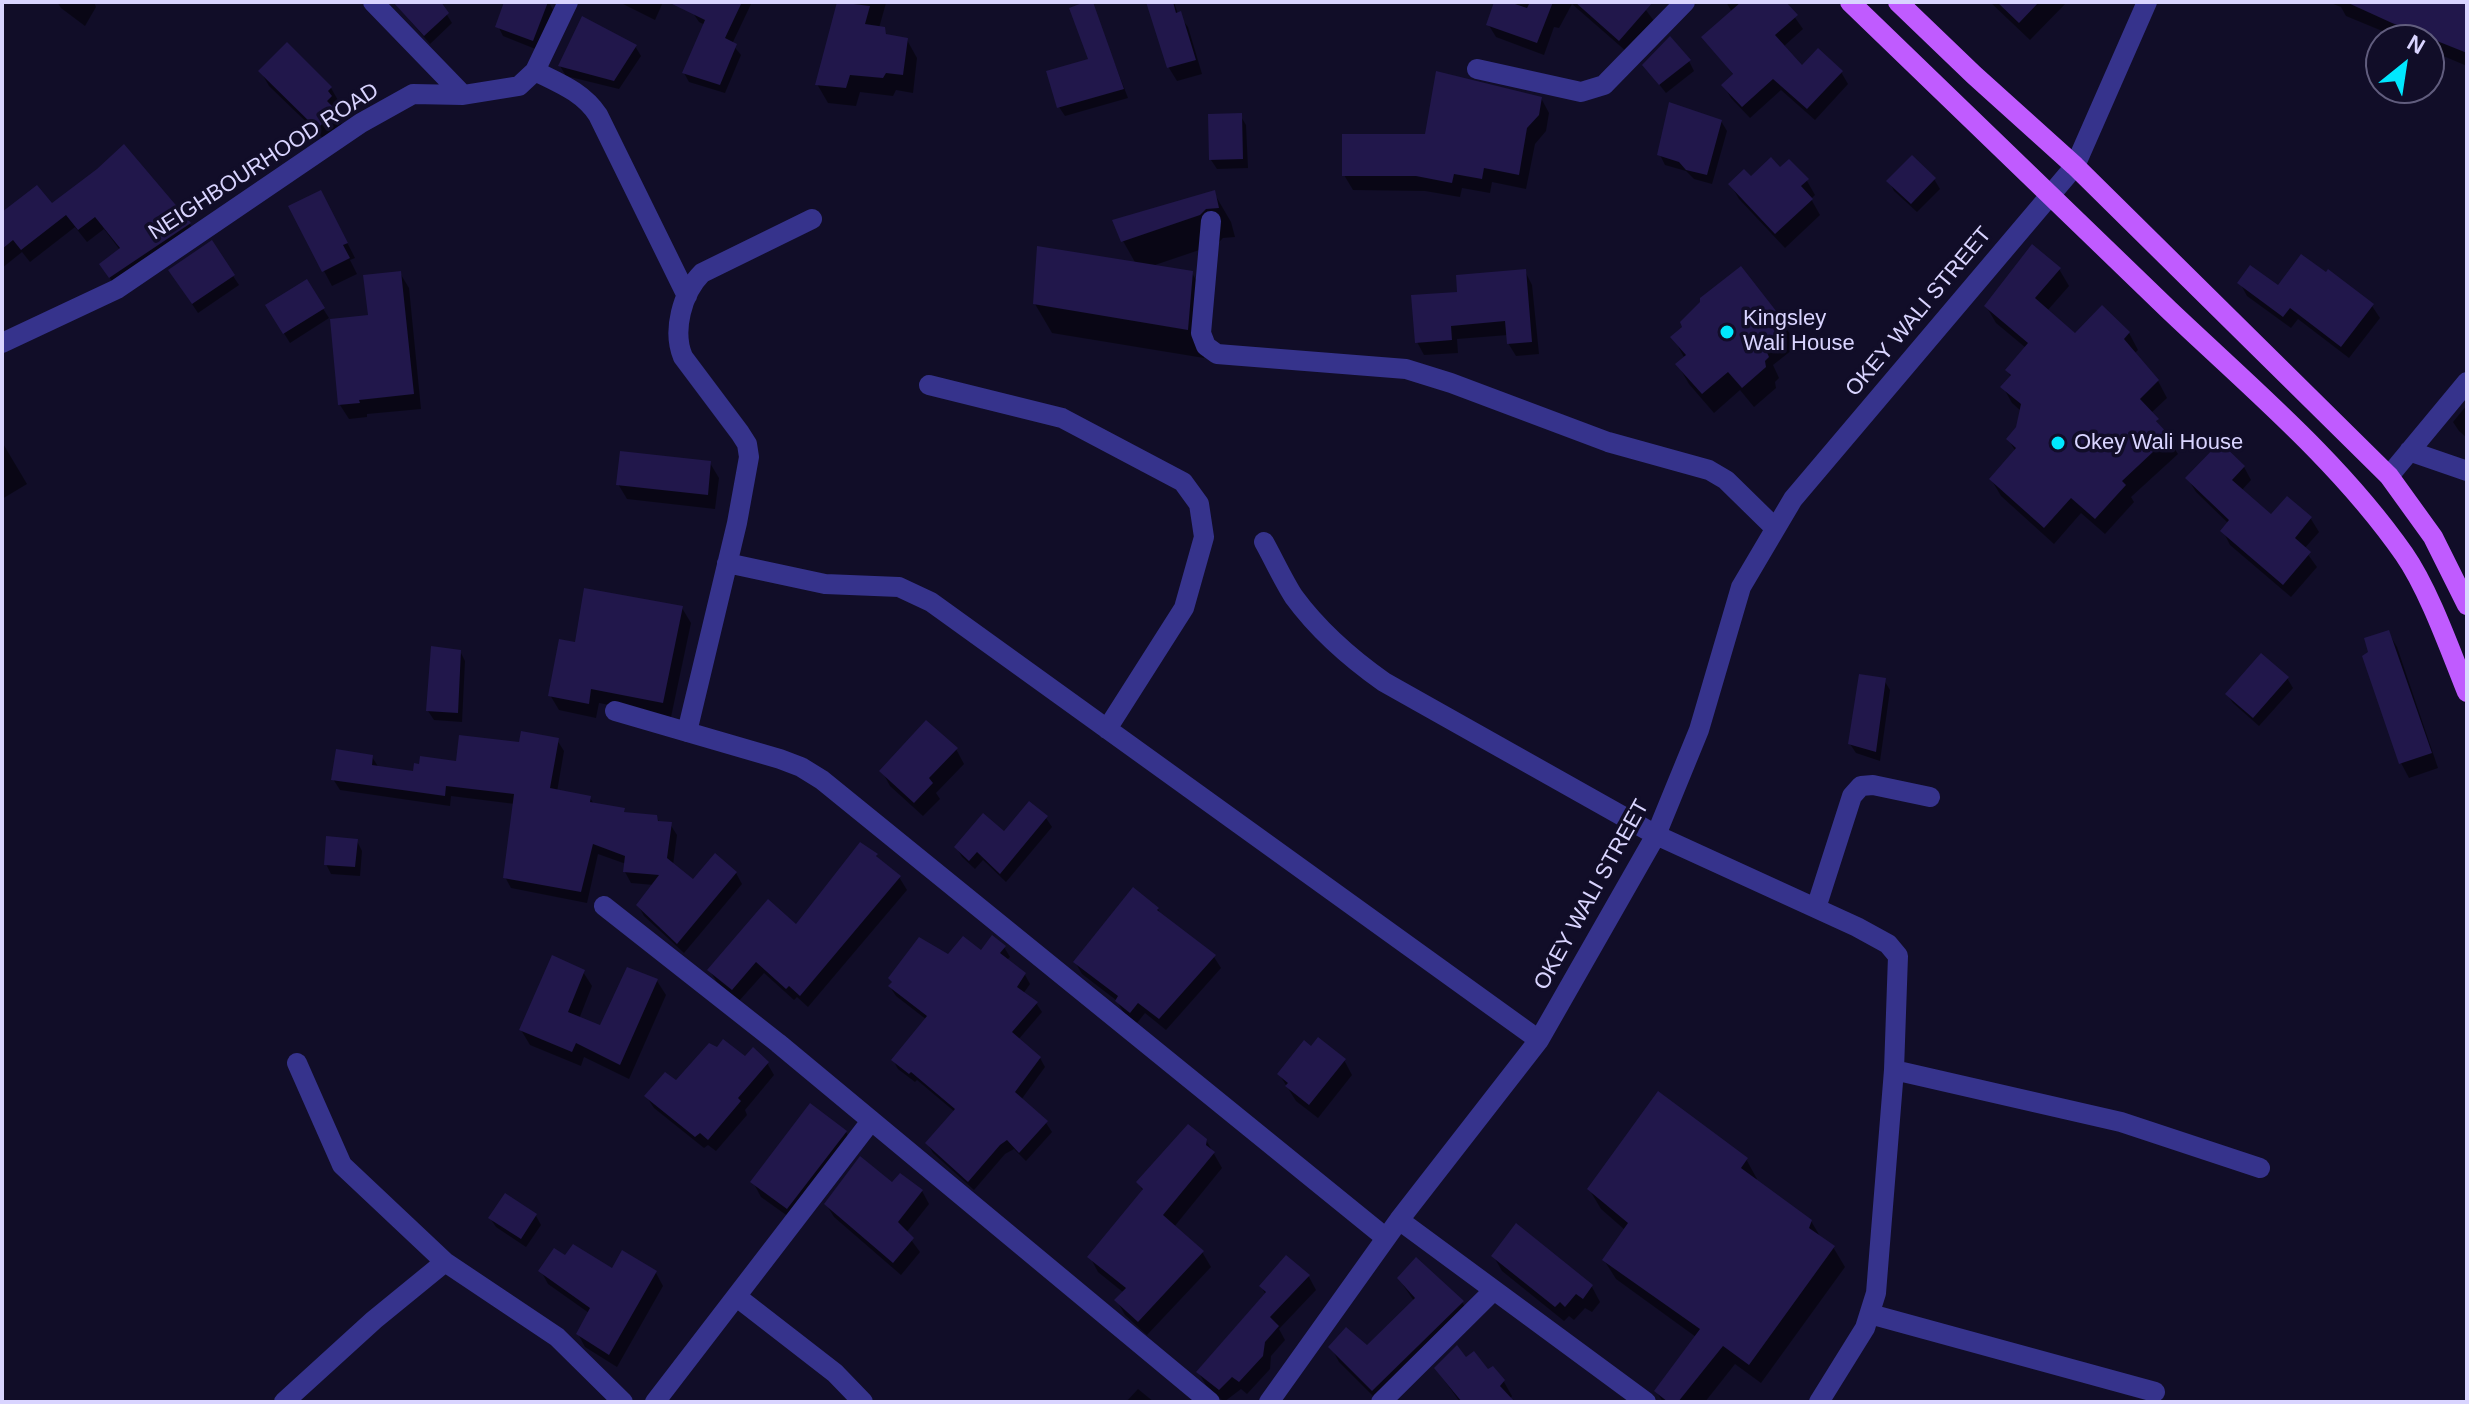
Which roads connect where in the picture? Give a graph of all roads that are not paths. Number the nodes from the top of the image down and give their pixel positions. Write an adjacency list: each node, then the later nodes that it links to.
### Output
1 (373, 2): 9 (street)
2 (568, 2): 8 (street)
3 (1685, 2): 7 (street)
4 (1850, 2): 11 (main road)
5 (1898, 2): 10 (main road)
6 (2147, 2): 10 (street, OKEY WALI STREET)
7 (1477, 69)
8 (535, 71): 9 (street, NEIGHBOURHOOD ROAD); 14 (street)
9 (463, 95): 15 (street, NEIGHBOURHOOD ROAD)
10 (2075, 166): 11 (street, OKEY WALI STREET); 20 (main road)
11 (2049, 196): 21 (street, OKEY WALI STREET); 25 (main road)
12 (812, 219): 14 (street)
13 (1211, 221): 21 (street)
14 (687, 296): 23 (street)
15 (2, 343)
16 (2467, 382): 18 (street)
17 (929, 385): 27 (street)
18 (2409, 451): 19 (street); 20 (street)
19 (2467, 471)
20 (2389, 476): 24 (main road)
21 (1775, 528): 30 (street, OKEY WALI STREET)
22 (1264, 542): 30 (street)
23 (727, 563): 27 (street); 28 (street)
24 (2467, 605)
25 (2467, 692)
26 (615, 711): 28 (street)
27 (1107, 729): 33 (street)
28 (687, 732): 39 (street)
29 (1930, 797): 32 (street)
30 (1656, 835): 32 (street); 33 (street, OKEY WALI STREET)
31 (604, 906): 36 (street)
32 (1816, 908): 35 (street)
33 (1539, 1040): 38 (street, OKEY WALI STREET)
34 (297, 1063): 40 (street)
35 (1894, 1070): 37 (street); 43 (street)
36 (871, 1121): 42 (street); 49 (street)
37 (2260, 1168)
38 (1399, 1220): 39 (street, OKEY WALI STREET); 41 (street)
39 (1386, 1238): 50 (street, OKEY WALI STREET)
40 (445, 1262): 45 (street); 46 (street)
41 (1494, 1290): 51 (street); 52 (street)
42 (737, 1297): 47 (street); 48 (street)
43 (1870, 1314): 44 (street); 53 (street)
44 (2155, 1392)
45 (284, 1402)
46 (623, 1402)
47 (655, 1402)
48 (863, 1402)
49 (1210, 1402)
50 (1269, 1402)
51 (1381, 1402)
52 (1646, 1402)
53 (1819, 1402)

